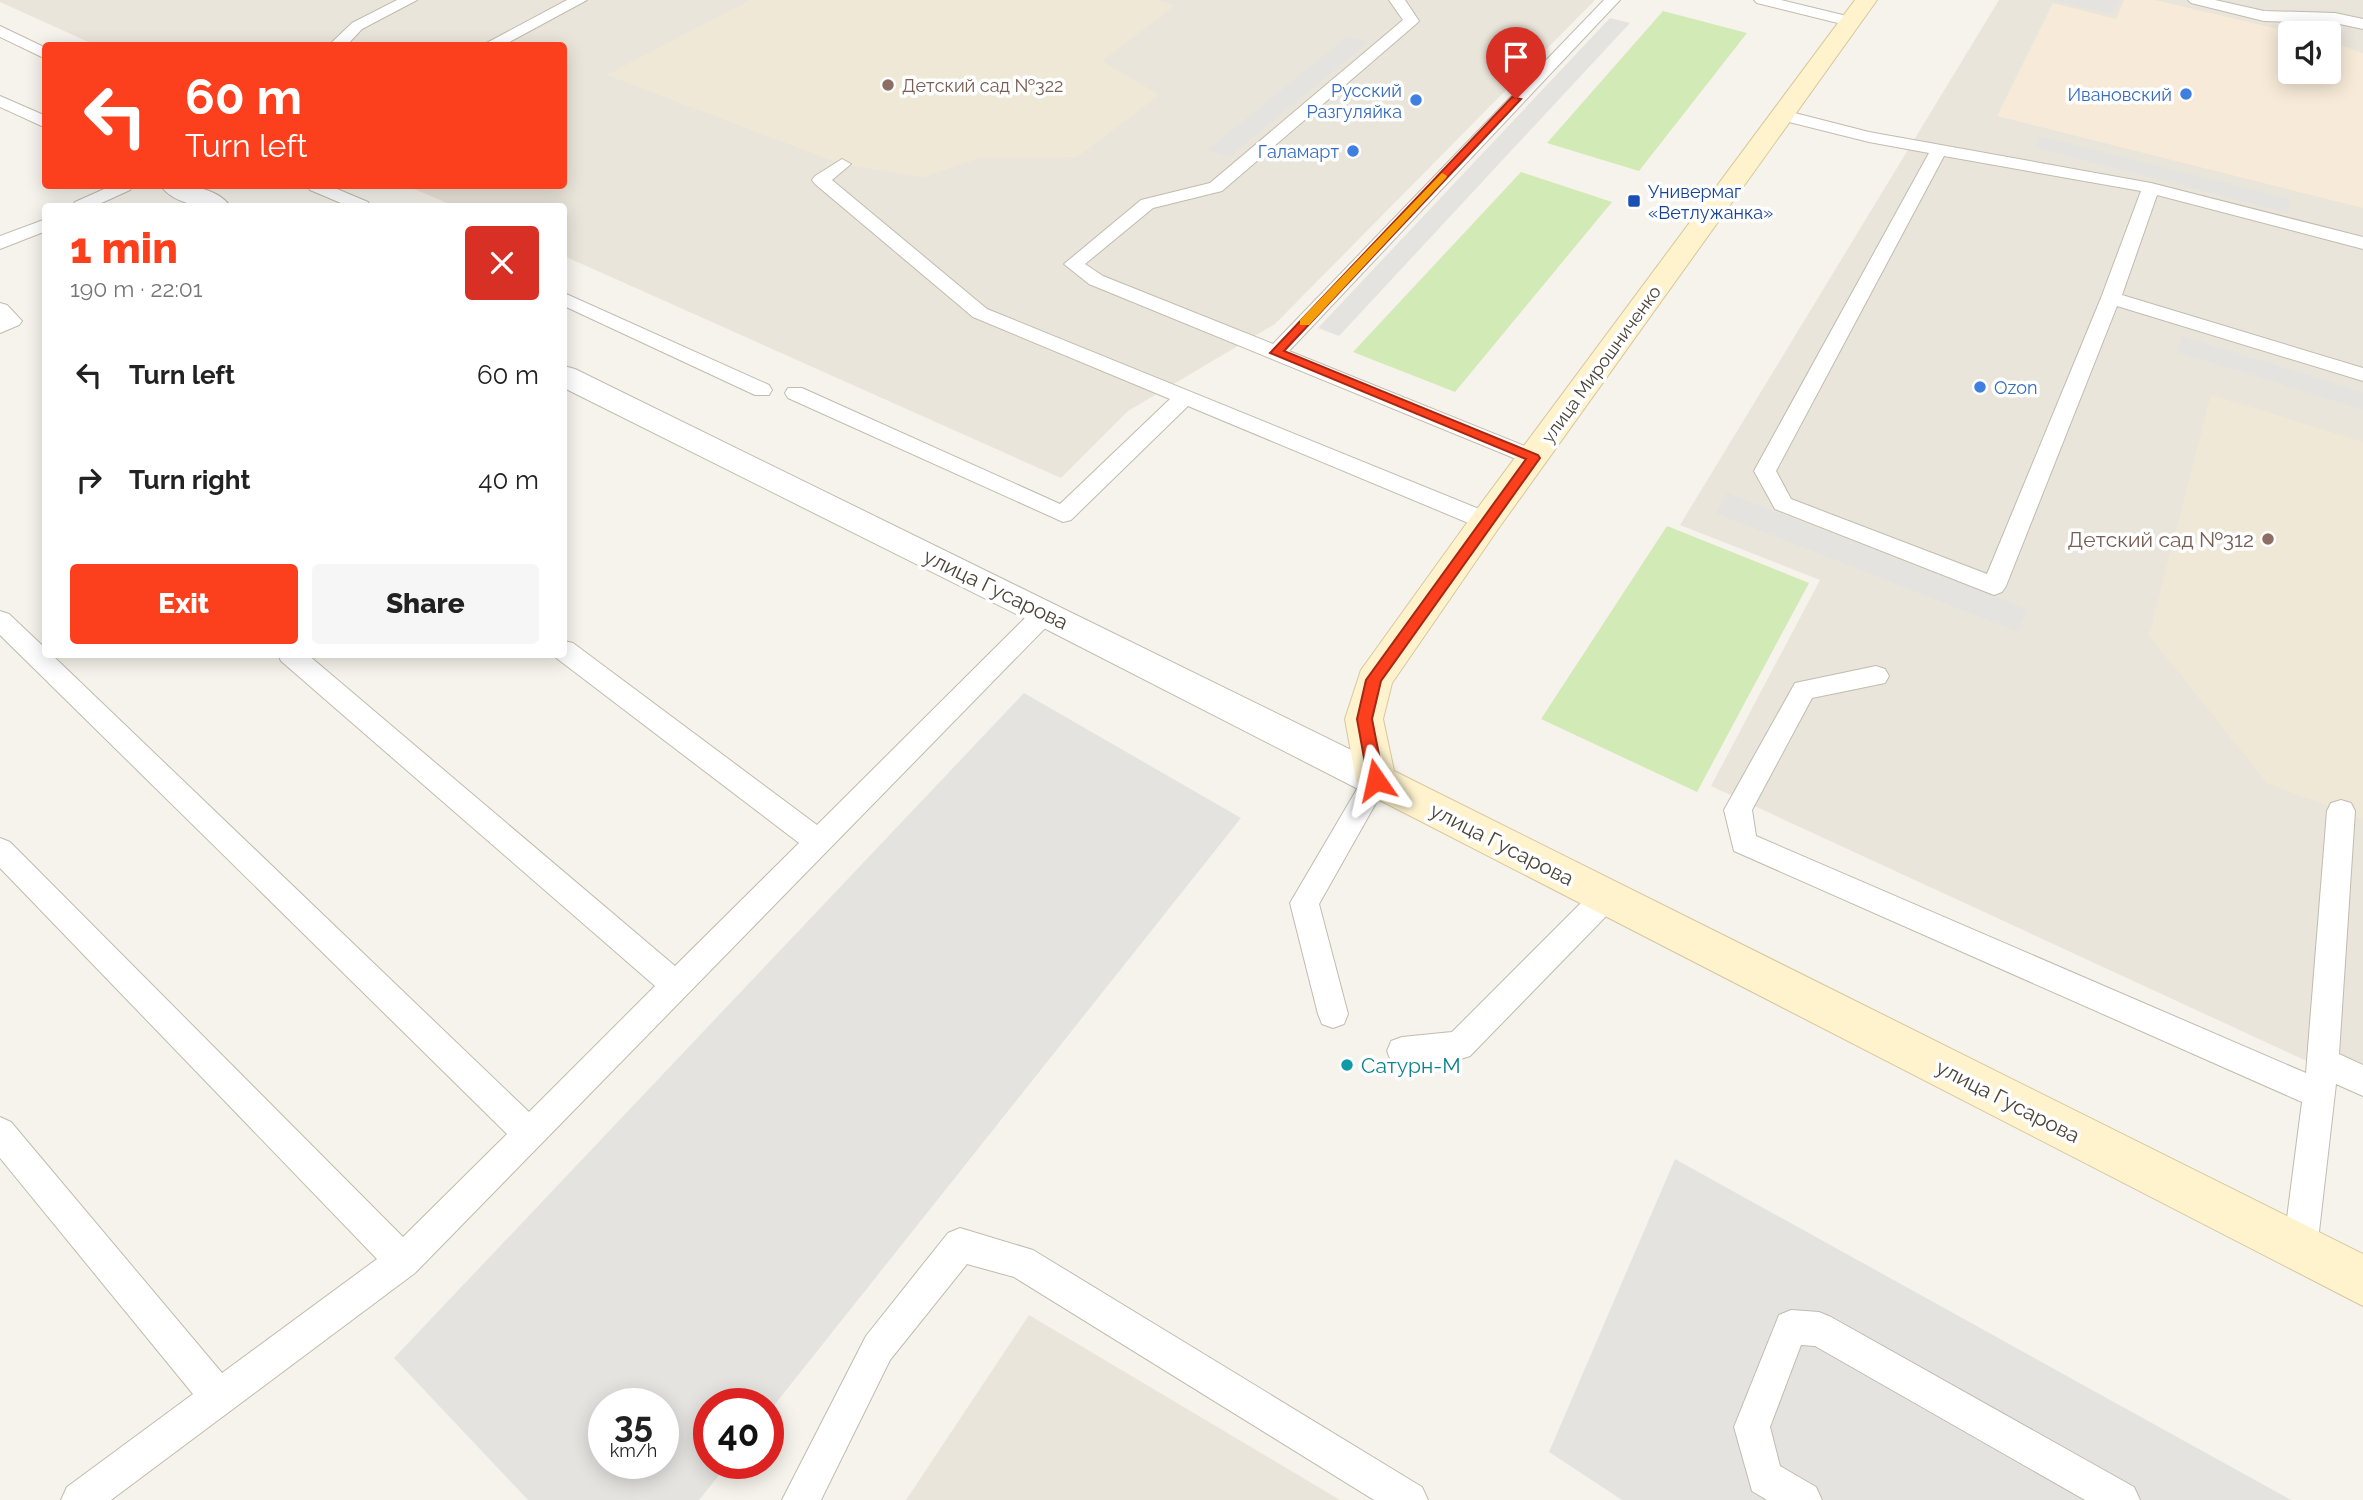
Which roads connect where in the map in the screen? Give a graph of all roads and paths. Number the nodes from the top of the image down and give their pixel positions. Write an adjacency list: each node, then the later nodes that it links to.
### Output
1 (408, 0): 10 (lane)
2 (579, 0): 11 (lane)
3 (1396, 0): 32 (lane)
4 (1612, 0): 32 (lane)
5 (1762, 0): 7 (lane)
6 (2196, 0): 8 (lane)
7 (1858, 11): 14 (street, улица Мирошниченко)
8 (2363, 24)
9 (0, 31): 12 (lane)
10 (340, 42)
11 (497, 42)
12 (42, 52)
13 (0, 101): 15 (lane)
14 (1783, 116): 16 (lane); 38 (street, улица Мирошниченко)
15 (42, 121)
16 (1940, 148): 18 (lane); 28 (lane)
17 (842, 164): 37 (lane)
18 (2151, 188): 27 (lane); 28 (lane)
19 (118, 189): 22 (lane)
20 (180, 189): 23 (street)
21 (323, 189): 24 (lane)
22 (87, 203)
23 (211, 203)
24 (355, 203)
25 (42, 226): 26 (lane)
26 (0, 243)
27 (2363, 243)
28 (2111, 298): 33 (lane)
29 (567, 300): 35 (lane)
30 (0, 309): 31 (lane)
31 (0, 327)
32 (1276, 353): 38 (lane)
33 (2363, 374)
34 (567, 377): 40 (street, улица Гусарова)
35 (762, 390)
36 (795, 393): 37 (lane)
37 (1186, 396): 39 (lane)
38 (1534, 458): 39 (street, улица Мирошниченко)
39 (1486, 521): 45 (street, улица Мирошниченко)
40 (1045, 613): 45 (street, улица Гусарова); 47 (lane)
41 (0, 620): 57 (lane)
42 (567, 652): 47 (lane)
43 (295, 658): 50 (lane)
44 (1877, 676): 55 (lane)
45 (1376, 780): 49 (street, улица Гусарова); 51 (lane)
46 (2342, 811): 53 (lane)
47 (818, 842): 50 (lane)
48 (0, 850): 59 (lane)
49 (1606, 897): 52 (lane); 58 (street, улица Гусарова)
50 (677, 986): 57 (lane)
51 (1333, 1014)
52 (1402, 1051)
53 (2323, 1062): 54 (lane); 55 (lane)
54 (2363, 1081)
55 (2318, 1093): 58 (lane)
56 (0, 1133): 61 (lane)
57 (530, 1135): 59 (lane)
58 (2300, 1249): 60 (street, улица Гусарова)
59 (403, 1261): 61 (lane)
60 (2363, 1281)
61 (219, 1397): 62 (lane)
62 (80, 1500)
63 (801, 1500): 64 (lane)
64 (1409, 1500)
65 (1802, 1500): 66 (lane)
66 (2121, 1500)

